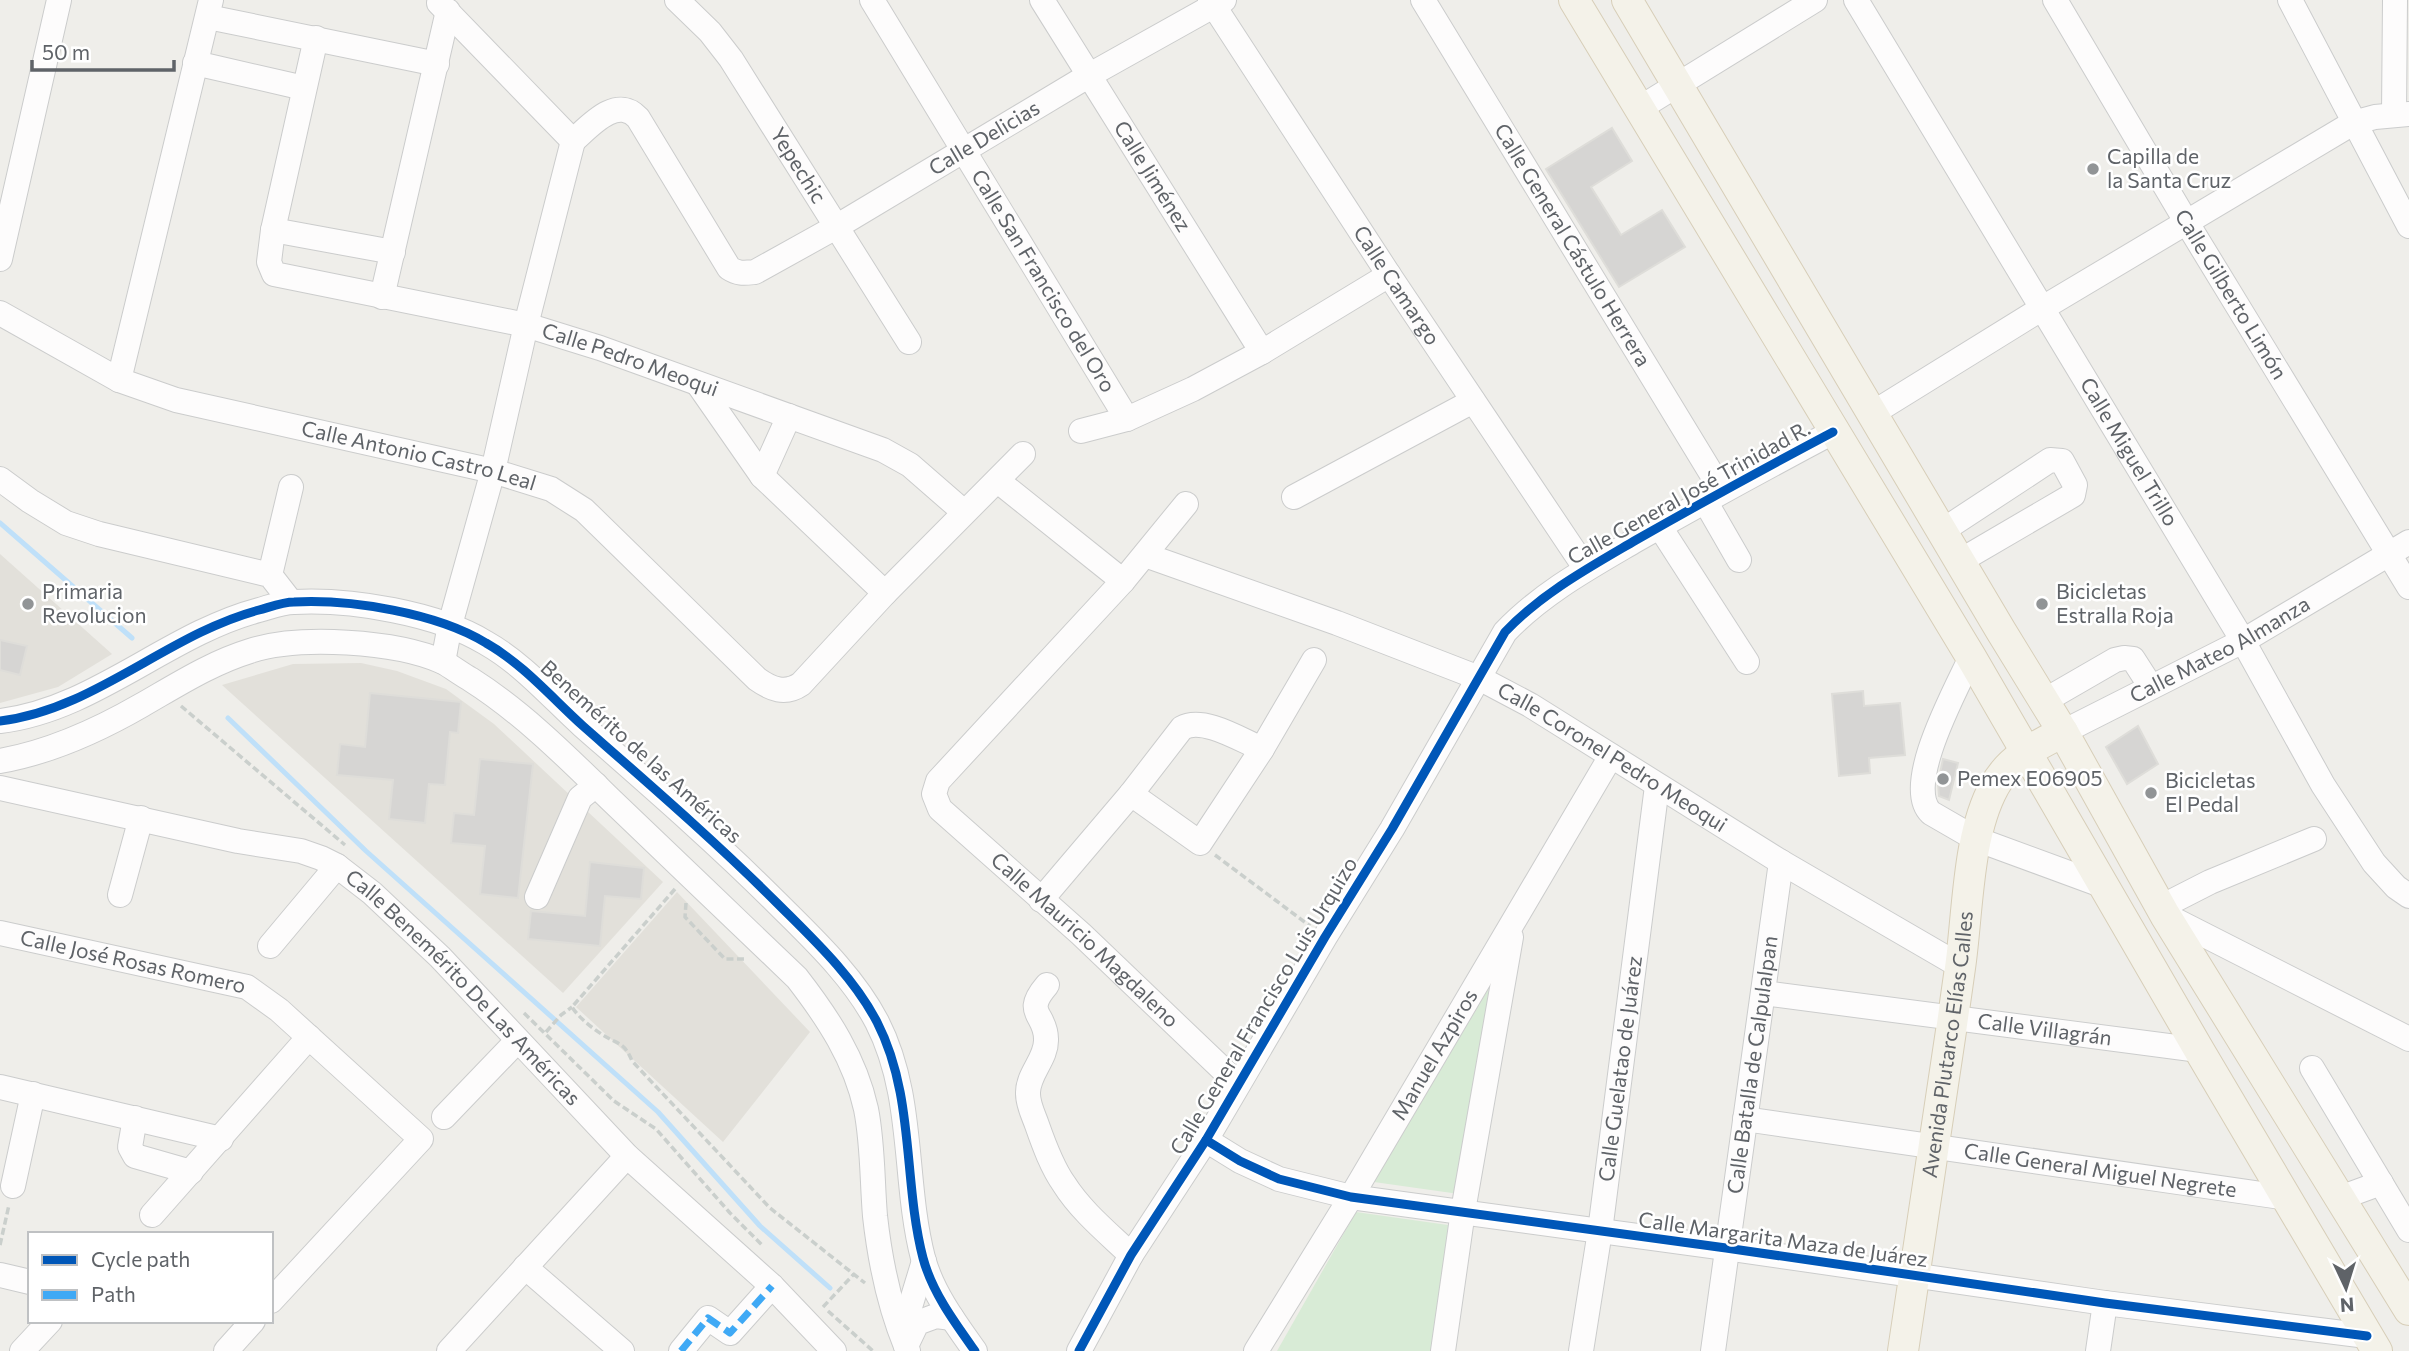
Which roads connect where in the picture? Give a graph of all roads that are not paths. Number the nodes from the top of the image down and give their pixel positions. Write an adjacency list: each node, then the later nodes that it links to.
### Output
1 (59, 0): 32 (street)
2 (677, 0): 29 (street, Yepechic)
3 (872, 0): 26 (street, Calle San Francisco del Oro)
4 (1042, 0): 19 (street, Calle Jiménez)
5 (1423, 0): 54 (street, Calle General Cástulo Herrera)
6 (1574, 0): 22 (main road)
7 (1627, 0): 20 (main road)
8 (1815, 0): 20 (street)
9 (1856, 0): 35 (street, Calle Miguel Trillo)
10 (2055, 0): 27 (street, Calle Gilberto Limón)
11 (2290, 0): 24 (street)
12 (2395, 0): 23 (street)
13 (1216, 2): 19 (street, Calle Delicias); 33 (street, Calle Camargo)
14 (442, 6): 18 (street); 25 (street)
15 (210, 9): 16 (street); 17 (street)
16 (316, 38): 18 (street); 21 (street)
17 (195, 63): 21 (street); 40 (street)
18 (437, 64): 31 (street)
19 (1088, 76): 26 (street, Calle Delicias); 39 (street, Calle Jiménez)
20 (1678, 85): 22 (street); 43 (main road)
21 (304, 88): 30 (street)
22 (1640, 108): 47 (main road)
23 (2401, 114): 24 (street)
24 (2353, 123): 27 (street); 28 (street)
25 (573, 141): 29 (street, Calle Delicias); 37 (street)
26 (964, 151): 29 (street, Calle Delicias); 45 (street, Calle San Francisco del Oro)
27 (2187, 223): 35 (street); 60 (street, Calle Gilberto Limón)
28 (2409, 226)
29 (836, 227): 38 (street, Yepechic)
30 (273, 230): 31 (street); 34 (street, Calle Pedro Meoqui)
31 (393, 252): 34 (street)
32 (0, 259)
33 (1389, 275): 39 (street); 42 (street, Calle Camargo)
34 (382, 297): 37 (street, Calle Pedro Meoqui)
35 (2041, 309): 43 (street); 71 (street, Calle Miguel Trillo)
36 (0, 313): 40 (street, Calle Antonio Castro Leal)
37 (526, 325): 41 (street, Calle Pedro Meoqui); 49 (street)
38 (909, 342)
39 (1262, 352): 45 (street)
40 (119, 380): 49 (street, Calle Antonio Castro Leal)
41 (698, 384): 44 (street, Calle Pedro Meoqui); 50 (street)
42 (1473, 401): 55 (street); 64 (street, Calle Camargo)
43 (1873, 413): 59 (main road)
44 (789, 416): 50 (street); 57 (street, Calle Pedro Meoqui)
45 (1127, 419): 46 (street)
46 (1081, 431)
47 (1833, 432): 54 (street, Calle General José Trinidad R.); 72 (main road)
48 (1023, 454): 52 (street)
49 (493, 471): 68 (street, Calle Antonio Castro Leal); 70 (street)
50 (762, 477): 68 (street)
51 (0, 479): 65 (street)
52 (998, 481): 57 (street); 66 (street)
53 (291, 487): 65 (street)
54 (1713, 496): 58 (street, Calle General José Trinidad R.); 62 (street, Calle General Cástulo Herrera)
55 (1294, 497)
56 (1186, 504): 61 (street)
57 (964, 512): 68 (street)
58 (1660, 527): 64 (street, Calle General José Trinidad R.); 75 (street)
59 (1942, 531): 63 (main road); 63 (street)
60 (2399, 548): 67 (street, Calle Gilberto Limón); 71 (street, Calle Mateo Almanza)
61 (1145, 555): 66 (street); 76 (street, Calle Coronel Pedro Meoqui)
62 (1739, 560)
63 (1959, 561): 78 (main road)
64 (1586, 569): 76 (street, Calle General José Trinidad R.)
65 (270, 575): 69 (street)
66 (1123, 580): 98 (street, Calle Mauricio Magdaleno)
67 (2409, 587)
68 (885, 593)
69 (291, 601): 70 (street, Benemérito de las Américas); 79 (street, Benemérito de las Américas)
70 (450, 625): 74 (street); 103 (street, Benemérito de las Américas)
71 (2243, 641): 77 (street, Calle Mateo Almanza); 96 (street, Calle Miguel Trillo)
72 (1971, 657): 82 (main road); 90 (street)
73 (1314, 660): 81 (street)
74 (443, 662): 84 (street); 85 (street)
75 (1746, 662)
76 (1479, 678): 83 (street, Calle Coronel Pedro Meoqui); 114 (street, Calle General Francisco Luis Urquizo)
77 (2151, 687): 78 (street); 80 (street, Calle Mateo Almanza)
78 (2044, 701): 80 (main road)
79 (0, 721)
80 (2063, 732): 82 (main road, Calle Mateo Almanza); 99 (main road)
81 (1262, 749): 88 (street); 88 (street)
82 (2025, 752): 90 (main road, Avenida Plutarco Elías Calles); 94 (main road)
83 (1611, 756): 86 (street, Calle Coronel Pedro Meoqui); 100 (street, Manuel Azpiros)
84 (0, 761)
85 (596, 785): 97 (street); 105 (street)
86 (1657, 786): 92 (street, Calle Coronel Pedro Meoqui); 133 (street, Calle Guelatao de Juárez)
87 (0, 789): 89 (street, Calle Benemérito De Las Américas)
88 (1131, 794): 98 (street)
89 (141, 818): 93 (street, Calle Benemérito De Las Américas); 95 (street)
90 (1976, 839): 94 (street); 104 (main road, Avenida Plutarco Elías Calles)
91 (2314, 839): 99 (street)
92 (1781, 862): 104 (street, Calle Coronel Pedro Meoqui); 107 (street, Calle Batalla de Calpulalpan)
93 (337, 866): 102 (street); 111 (street, Calle Benemérito De Las Américas)
94 (2104, 886): 112 (main road)
95 (120, 895)
96 (2409, 896)
97 (537, 897)
98 (1041, 901): 114 (street, Calle Mauricio Magdaleno)
99 (2163, 911): 110 (street); 129 (main road)
100 (1513, 923): 127 (street, Manuel Azpiros); 130 (street)
101 (0, 933): 109 (street, Calle José Rosas Romero)
102 (270, 946)
103 (826, 952): 105 (street); 136 (street, Benemérito de las Américas)
104 (1960, 966): 108 (main road, Avenida Plutarco Elías Calles)
105 (797, 978): 148 (street)
106 (1047, 985): 135 (street)
107 (1763, 993): 108 (street, Calle Villagrán); 119 (street, Calle Batalla de Calpulalpan)
108 (1953, 1018): 112 (street, Calle Villagrán); 122 (main road, Avenida Plutarco Elías Calles)
109 (309, 1037): 120 (street); 142 (street, Calle José Rosas Romero)
110 (2409, 1039)
111 (517, 1041): 117 (street); 123 (street, Calle Benemérito De Las Américas)
112 (2199, 1051): 128 (main road)
113 (2312, 1068): 125 (street)
114 (1238, 1084): 121 (street, Calle General Francisco Luis Urquizo)
115 (0, 1087): 116 (street)
116 (33, 1094): 118 (street); 126 (street)
117 (444, 1117)
118 (135, 1118): 120 (street); 124 (street)
119 (1745, 1119): 122 (street, Calle General Miguel Negrete); 134 (street, Calle Batalla de Calpulalpan)
120 (221, 1139): 124 (street)
121 (1206, 1140): 127 (street, Calle Margarita Maza de Juárez); 135 (street, Calle General Francisco Luis Urquizo)
122 (1933, 1148): 128 (street, Calle General Miguel Negrete); 139 (main road, Avenida Plutarco Elías Calles)
123 (627, 1156): 137 (street); 141 (street, Calle Benemérito De Las Américas)
124 (191, 1172): 131 (street)
125 (2381, 1183): 129 (street); 132 (street)
126 (13, 1186)
127 (1351, 1197): 130 (street, Calle Margarita Maza de Juárez); 159 (street, Manuel Azpiros)
128 (2288, 1198): 149 (main road)
129 (2340, 1198): 144 (main road)
130 (1463, 1211): 133 (street, Calle Margarita Maza de Juárez); 160 (street)
131 (152, 1215)
132 (2409, 1230)
133 (1600, 1231): 134 (street, Calle Margarita Maza de Juárez); 161 (street, Calle Guelatao de Juárez)
134 (1726, 1248): 139 (street, Calle Margarita Maza de Juárez); 150 (street, Calle Batalla de Calpulalpan)
135 (1130, 1255): 158 (street, Calle General Francisco Luis Urquizo)
136 (924, 1261): 145 (street, Benemérito de las Américas); 148 (street)
137 (525, 1266): 153 (street); 154 (street)
138 (0, 1275): 140 (street)
139 (1915, 1277): 143 (street, Calle Margarita Maza de Juárez); 162 (main road, Avenida Plutarco Elías Calles)
140 (28, 1282)
141 (772, 1286): 155 (street); 156 (street, Calle Benemérito De Las Américas)
142 (273, 1299)
143 (2105, 1303): 149 (street, Calle Margarita Maza de Juárez); 163 (street)
144 (2409, 1310)
145 (952, 1318): 148 (street); 157 (street, Benemérito de las Américas)
146 (48, 1323): 151 (street)
147 (251, 1323): 152 (street)
148 (904, 1341)
149 (2372, 1344)
150 (1717, 1350)
151 (22, 1351)
152 (226, 1351)
153 (449, 1351)
154 (622, 1351)
155 (681, 1351)
156 (834, 1351)
157 (975, 1351)
158 (1079, 1351)
159 (1256, 1351)
160 (1443, 1351)
161 (1581, 1351)
162 (1903, 1351)
163 (2098, 1351)

